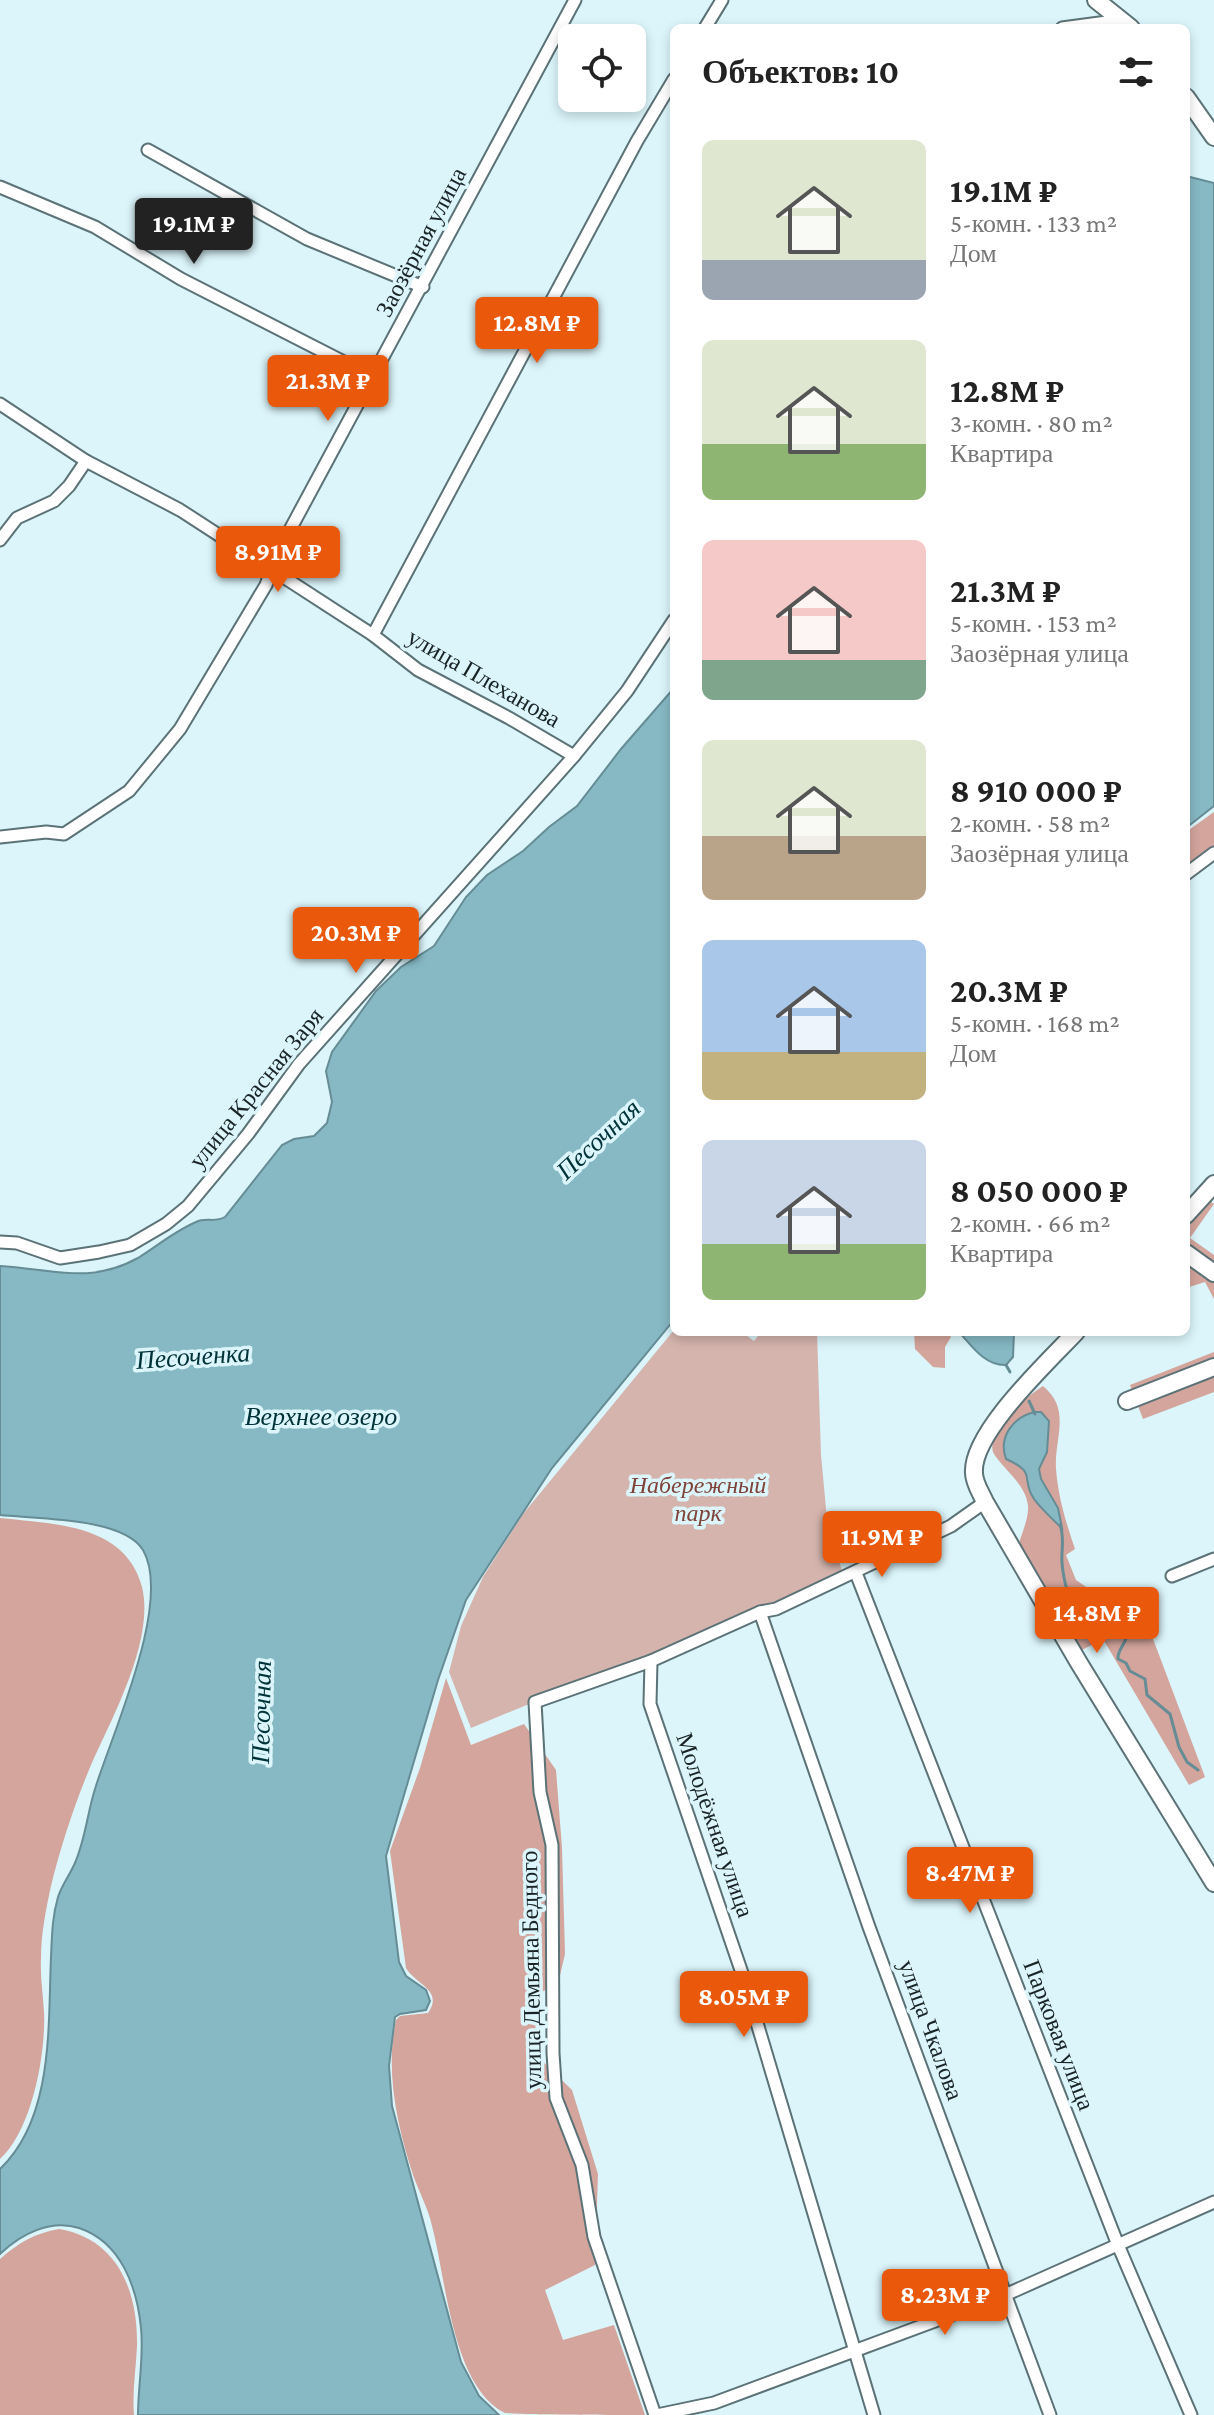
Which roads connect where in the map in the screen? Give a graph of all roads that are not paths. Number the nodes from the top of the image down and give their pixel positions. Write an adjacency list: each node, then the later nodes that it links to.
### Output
1 (575, 0): 11 (street, Заозёрная улица)
2 (722, 0): 4 (street)
3 (1096, 0): 5 (main road)
4 (707, 24)
5 (1126, 24)
6 (670, 86): 18 (street)
7 (1190, 103): 8 (main road)
8 (1214, 137)
9 (148, 150): 11 (street)
10 (0, 187): 12 (street)
11 (423, 287): 12 (street, Заозёрная улица)
12 (373, 377): 16 (street, Заозёрная улица)
13 (0, 404): 14 (street, улица Плеханова)
14 (86, 461): 15 (street); 16 (street, улица Плеханова)
15 (0, 540)
16 (272, 569): 18 (street, улица Плеханова); 20 (street, Заозёрная улица)
17 (670, 626): 19 (street, улица Красная Заря)
18 (373, 635): 19 (street, улица Плеханова)
19 (574, 756): 25 (street, улица Красная Заря)
20 (0, 837)
21 (1214, 853): 22 (street)
22 (1190, 871)
23 (1214, 1184): 24 (main road)
24 (1190, 1211)
25 (0, 1242)
26 (1190, 1256): 27 (main road)
27 (1214, 1273)
28 (1072, 1336): 31 (main road)
29 (1214, 1367): 30 (main road)
30 (1127, 1401)
31 (985, 1502): 33 (street); 37 (main road)
32 (1214, 1559): 34 (street)
33 (856, 1573): 35 (street); 39 (street, Парковая улица)
34 (1172, 1576)
35 (760, 1612): 36 (street); 40 (street, улица Чкалова)
36 (651, 1661): 41 (street, Молодёжная улица); 42 (street, улица Демьяна Бедного)
37 (1214, 1883)
38 (1214, 2202): 39 (street)
39 (1118, 2245): 40 (street); 45 (street, Парковая улица)
40 (1005, 2295): 41 (street); 44 (street, улица Чкалова)
41 (856, 2352): 42 (street); 43 (street, Молодёжная улица)
42 (656, 2415)
43 (874, 2415)
44 (1050, 2415)
45 (1191, 2415)

